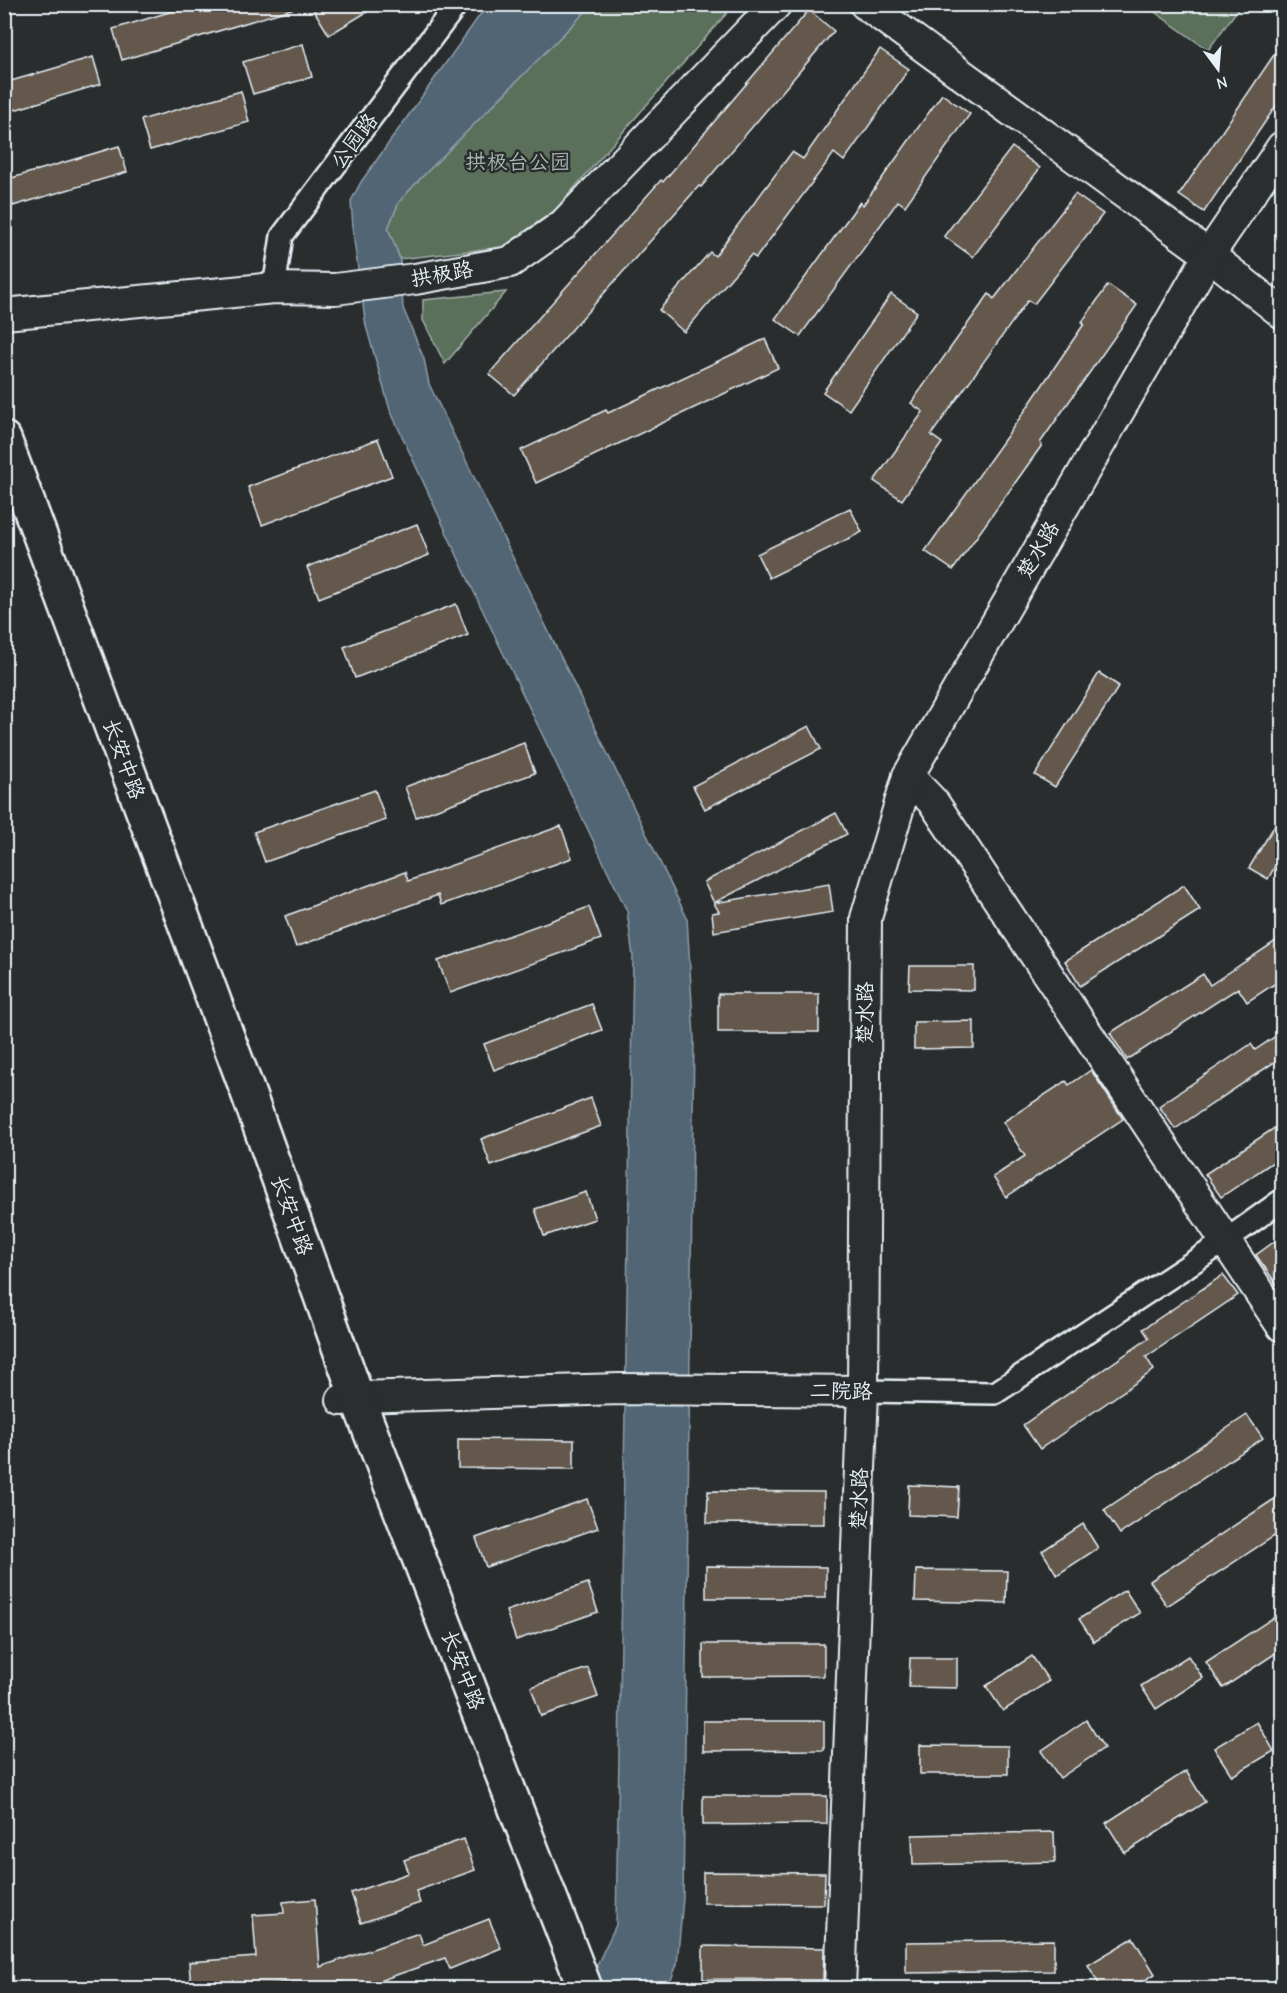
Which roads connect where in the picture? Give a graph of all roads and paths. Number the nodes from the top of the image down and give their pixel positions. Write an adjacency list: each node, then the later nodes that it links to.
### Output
1 (458, 4): 6 (street, 公园路)
2 (776, 4): 6 (street, 拱极路)
3 (865, 4): 5 (street)
4 (1282, 147): 5 (street, 楚水路)
5 (1209, 255): 7 (street); 11 (street, 楚水路)
6 (274, 288): 8 (street, 拱极路)
7 (1282, 313)
8 (4, 314)
9 (4, 439): 16 (main road, 长安中路)
10 (4, 497): 16 (main road, 长安中路)
11 (908, 776): 13 (street); 15 (street, 楚水路)
12 (1282, 1200): 13 (street, 二院路)
13 (1225, 1241): 14 (street); 15 (street, 二院路)
14 (1282, 1326)
15 (863, 1391): 16 (street, 二院路); 19 (street, 楚水路)
16 (350, 1398): 17 (main road, 长安中路)
17 (562, 1971): 18 (main road, 长安中路)
18 (585, 1989)
19 (840, 1989)

